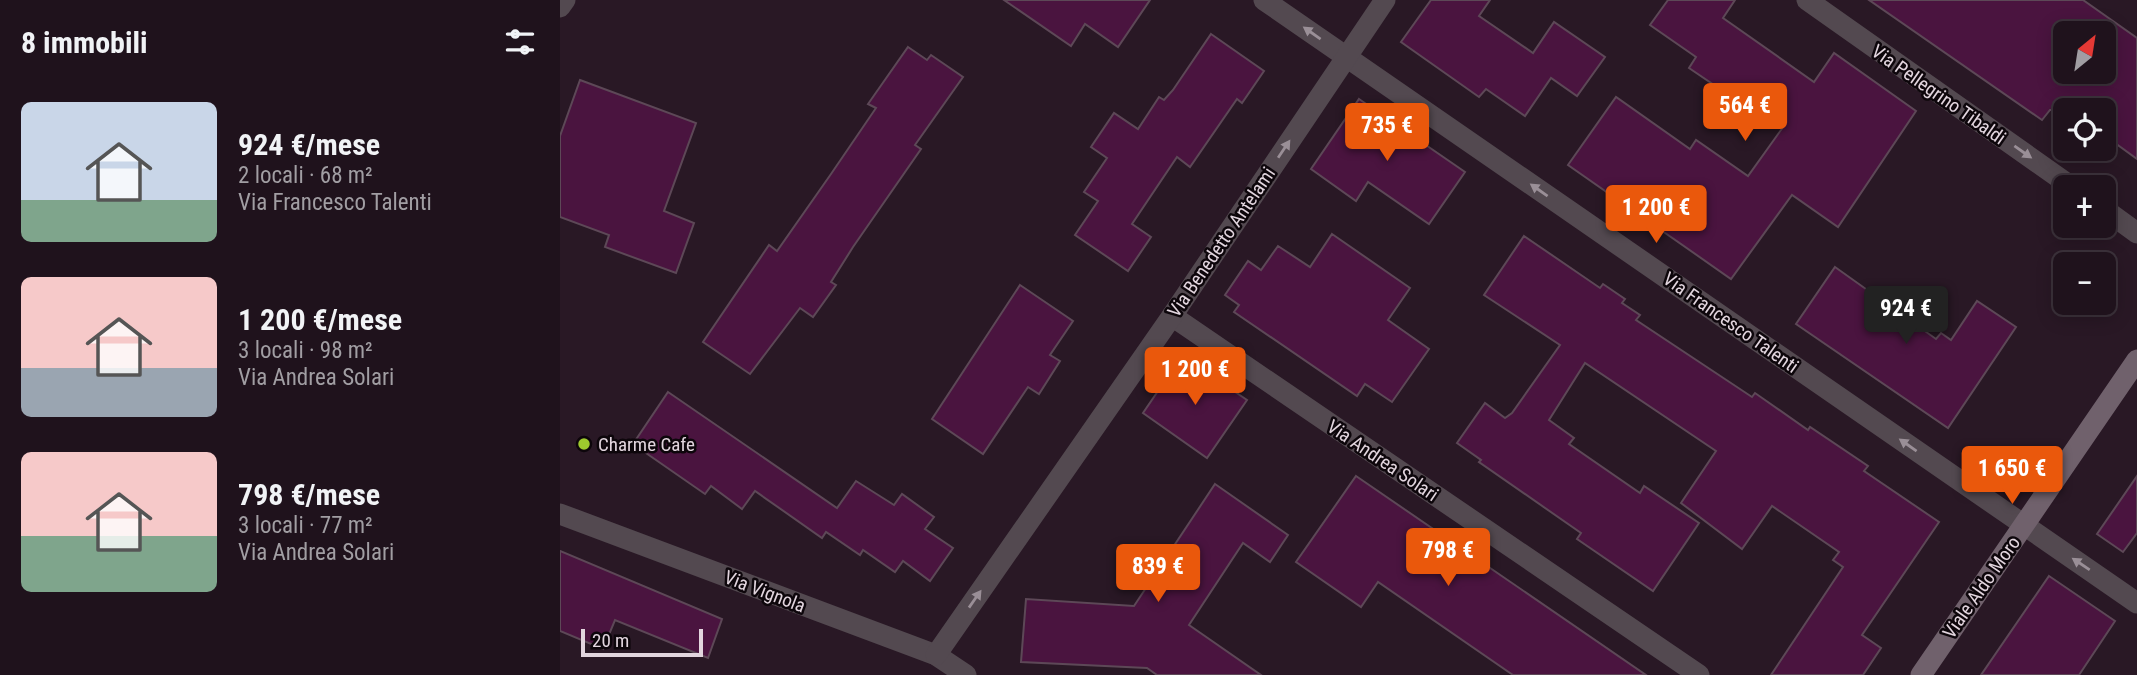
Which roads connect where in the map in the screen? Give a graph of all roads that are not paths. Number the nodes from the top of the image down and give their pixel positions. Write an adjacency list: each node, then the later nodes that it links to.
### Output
1 (565, 0): 5 (street)
2 (1264, 0): 6 (street, Via Francesco Talenti, one-way to 2)
3 (1385, 0): 6 (street, Via Benedetto Antelami)
4 (1807, 0): 7 (street, Via Pellegrino Tibaldi, one-way to 7)
5 (560, 8)
6 (1346, 57): 10 (street, Via Benedetto Antelami, one-way to 6); 13 (street, Via Francesco Talenti, one-way to 6)
7 (2055, 175)
8 (2116, 218): 9 (street)
9 (2137, 233)
10 (1172, 316): 15 (street, Via Benedetto Antelami, one-way to 10); 17 (street, Via Andrea Solari)
11 (2137, 360): 13 (main road, Viale Aldo Moro)
12 (560, 514): 15 (street, Via Vignola)
13 (2024, 525): 14 (street, Via Francesco Talenti, one-way to 13); 18 (main road, Viale Aldo Moro)
14 (2137, 603)
15 (936, 656): 16 (street, Via Vignola)
16 (966, 675)
17 (1699, 675)
18 (1921, 675)

